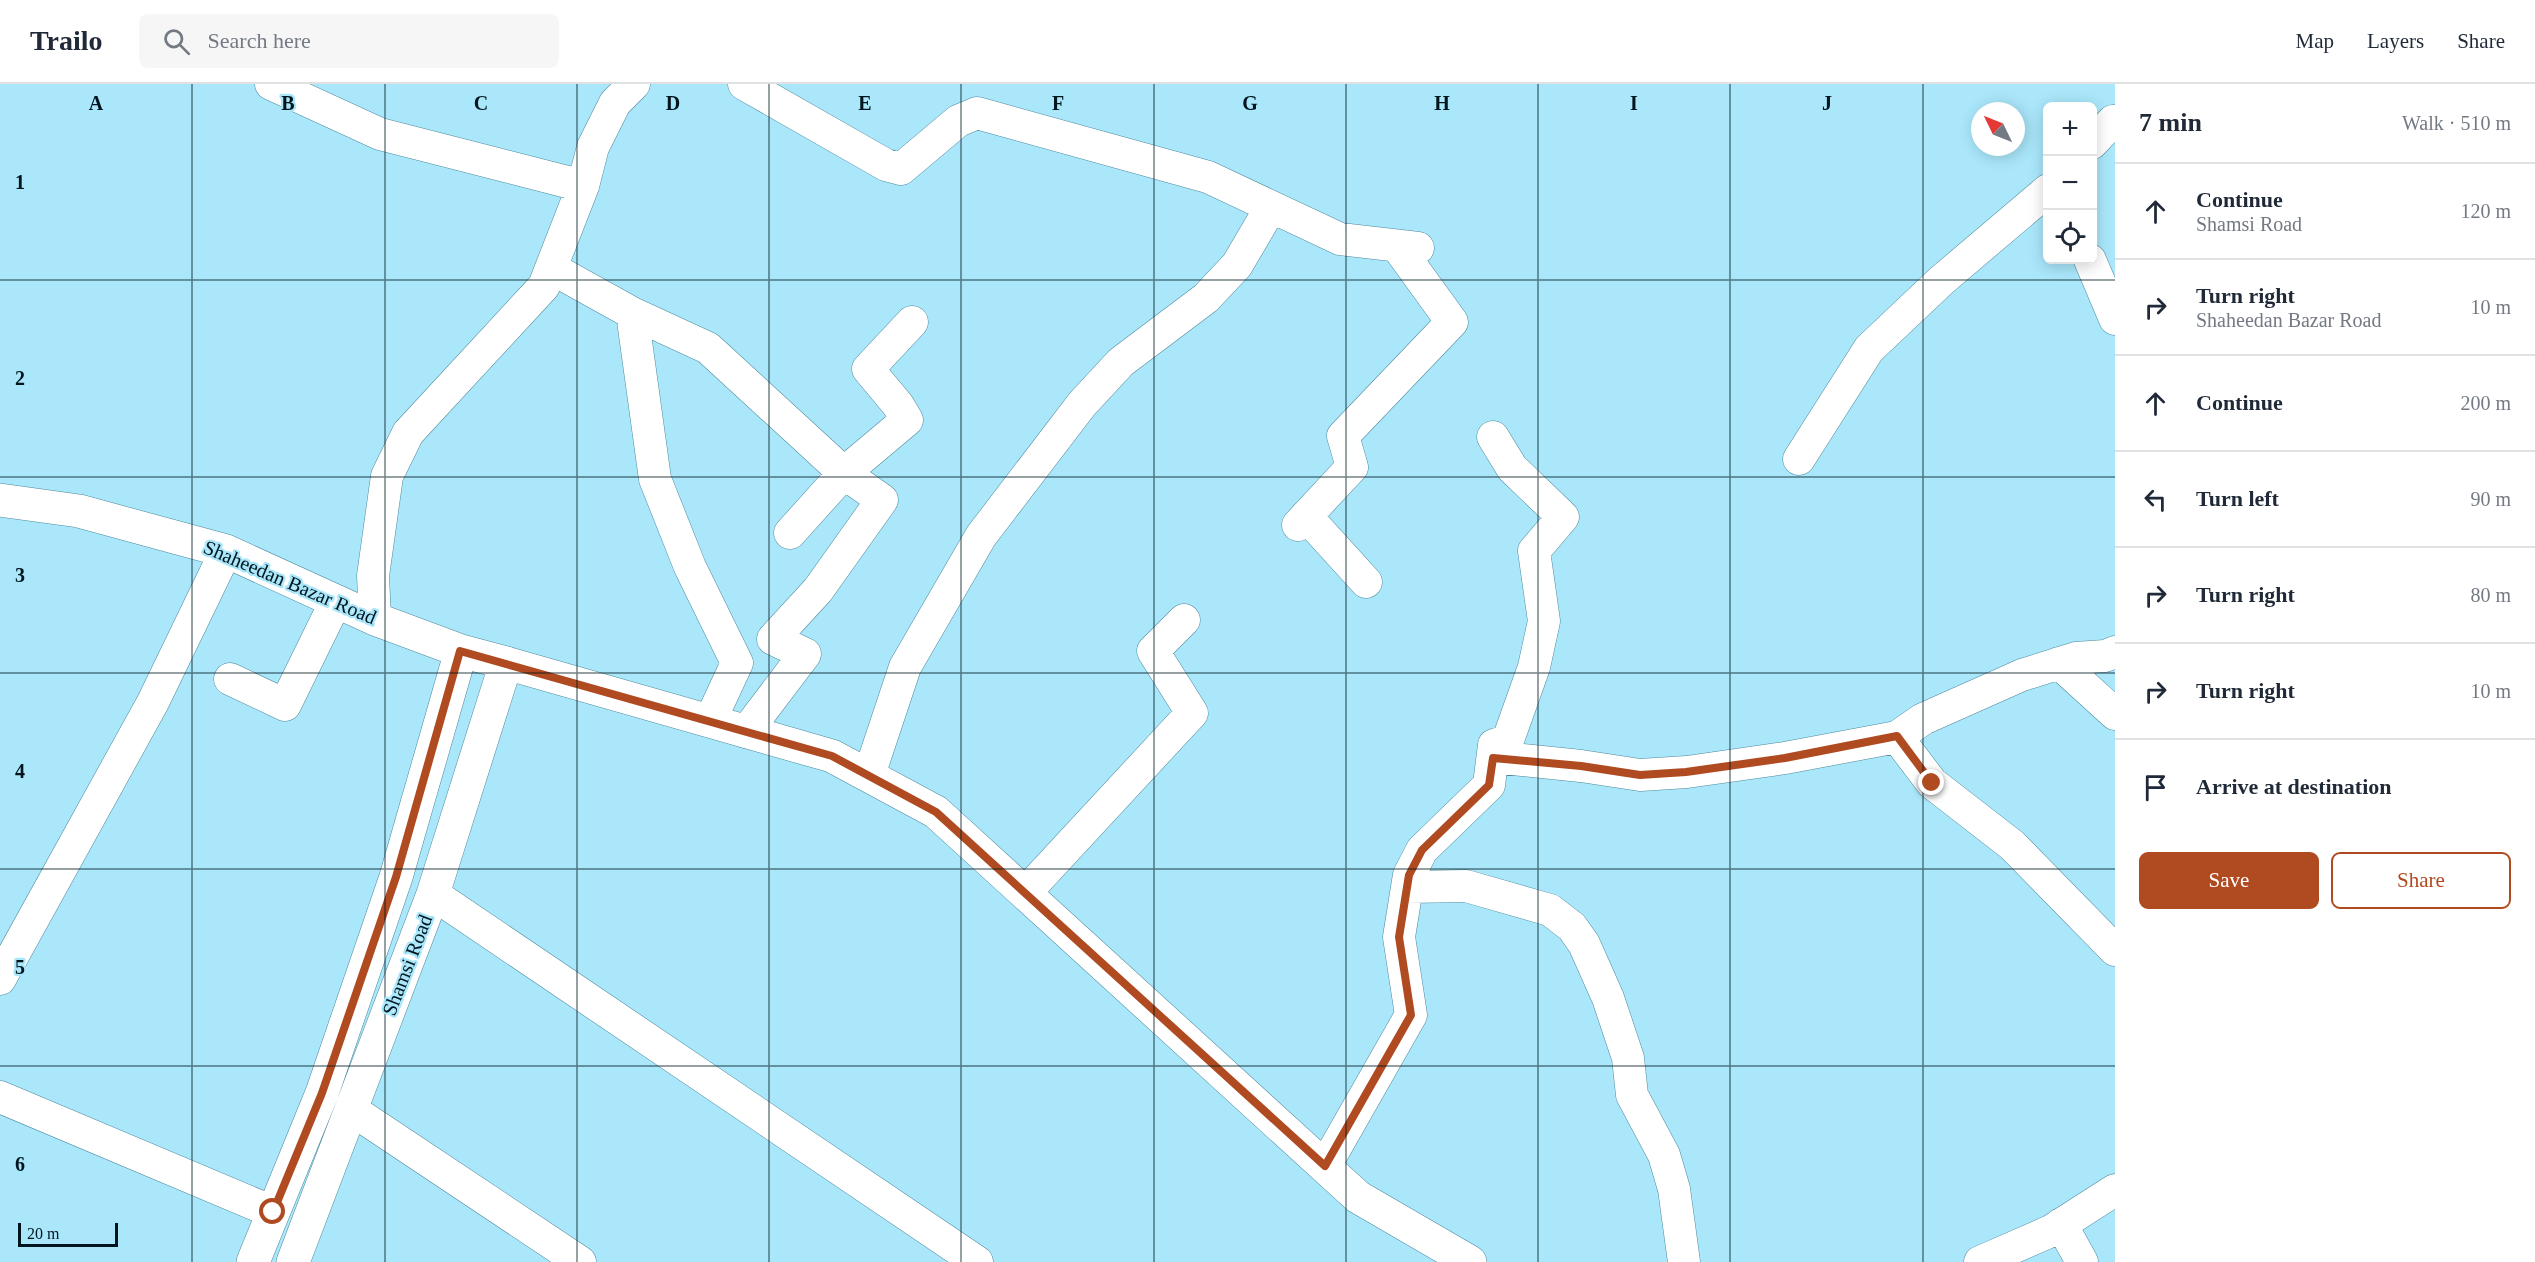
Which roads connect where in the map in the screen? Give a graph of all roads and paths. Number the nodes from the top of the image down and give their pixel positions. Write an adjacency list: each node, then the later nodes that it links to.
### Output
1 (271, 84): 4 (street)
2 (634, 84): 4 (street)
3 (744, 84): 6 (street)
4 (583, 186): 8 (street)
5 (2043, 194): 13 (street)
6 (1271, 207): 18 (street); 32 (street)
7 (2092, 264): 10 (street)
8 (551, 268): 9 (street); 20 (street)
9 (632, 313): 14 (street); 28 (street)
10 (2115, 319)
11 (912, 322): 14 (street)
12 (1493, 437): 31 (street)
13 (1799, 459)
14 (844, 473): 16 (street); 29 (street)
15 (0, 500): 17 (main road, Shaheedan Bazar Road)
16 (790, 533)
17 (226, 551): 19 (main road, Shaheedan Bazar Road); 37 (street)
18 (1366, 582)
19 (336, 601): 20 (main road, Shaheedan Bazar Road); 26 (street)
20 (375, 619): 22 (main road, Shaheedan Bazar Road)
21 (1184, 620): 34 (street)
22 (460, 651): 24 (main road, Shaheedan Bazar Road); 42 (main road, Shamsi Road)
23 (2115, 652): 25 (street)
24 (506, 663): 28 (main road, Shaheedan Bazar Road); 35 (main road, Shamsi Road)
25 (2059, 663): 27 (street); 30 (street)
26 (231, 679)
27 (2115, 714)
28 (710, 721): 29 (main road, Shaheedan Bazar Road)
29 (747, 732): 32 (main road, Shaheedan Bazar Road)
30 (1897, 736): 31 (street); 36 (street)
31 (1493, 758): 33 (street)
32 (868, 776): 34 (main road, Shaheedan Bazar Road)
33 (1407, 887): 40 (street); 49 (street)
34 (1025, 893): 40 (main road, Shaheedan Bazar Road)
35 (433, 894): 39 (main road, Shamsi Road); 47 (street)
36 (2115, 950)
37 (0, 979)
38 (0, 1097): 42 (street)
39 (352, 1110): 45 (main road, Shamsi Road); 46 (street)
40 (1325, 1166): 48 (main road, Shaheedan Bazar Road)
41 (2115, 1190): 43 (street)
42 (273, 1212): 44 (main road, Shamsi Road)
43 (2061, 1224): 50 (street); 51 (street)
44 (253, 1262)
45 (293, 1262)
46 (580, 1262)
47 (977, 1262)
48 (1470, 1262)
49 (1684, 1262)
50 (1980, 1262)
51 (2082, 1262)

